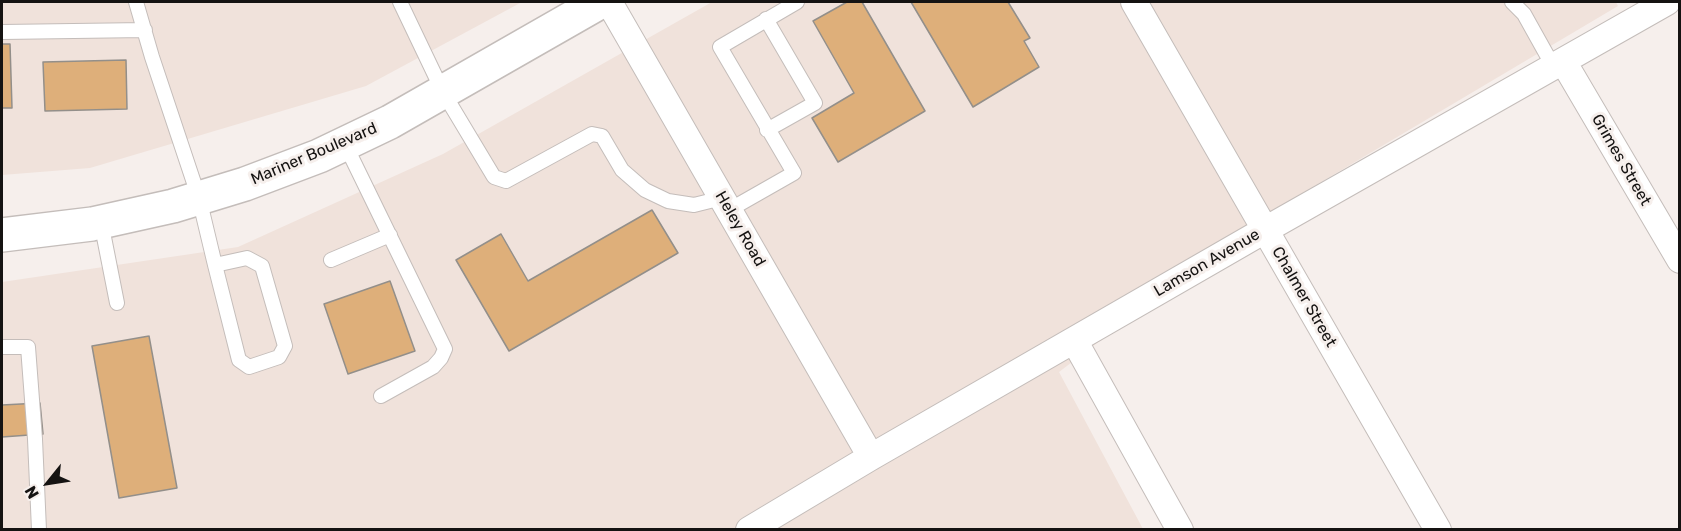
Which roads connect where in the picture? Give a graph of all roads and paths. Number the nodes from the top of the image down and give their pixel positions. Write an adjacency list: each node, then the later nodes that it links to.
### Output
1 (136, 2): 10 (lane)
2 (403, 2): 13 (lane)
3 (600, 2): 13 (main road, Mariner Boulevard)
4 (609, 2): 17 (street, Heley Road)
5 (797, 2): 9 (lane)
6 (1134, 2): 19 (street, Chalmer Street)
7 (1512, 2): 12 (lane)
8 (1661, 3): 12 (street, Lamson Avenue)
9 (766, 19): 14 (lane); 14 (lane)
10 (145, 30): 11 (lane); 16 (lane)
11 (2, 32)
12 (1558, 64): 19 (street, Lamson Avenue); 23 (street, Grimes Street)
13 (443, 92): 15 (main road, Mariner Boulevard); 17 (lane)
14 (767, 130): 17 (lane)
15 (345, 144): 16 (main road, Mariner Boulevard); 21 (lane)
16 (199, 198): 18 (main road, Mariner Boulevard); 24 (lane)
17 (725, 204): 29 (street, Heley Road)
18 (101, 222): 20 (main road, Mariner Boulevard); 25 (lane)
19 (1265, 230): 26 (street, Lamson Avenue); 33 (street, Chalmer Street)
20 (2, 235)
21 (390, 235): 22 (lane); 28 (lane)
22 (331, 260)
23 (1680, 260)
24 (215, 265): 24 (lane)
25 (117, 303)
26 (1074, 340): 29 (street, Lamson Avenue); 32 (street)
27 (2, 347): 30 (lane)
28 (381, 396)
29 (871, 457): 31 (street, Lamson Avenue)
30 (39, 530)
31 (749, 530)
32 (1180, 530)
33 (1438, 530)

